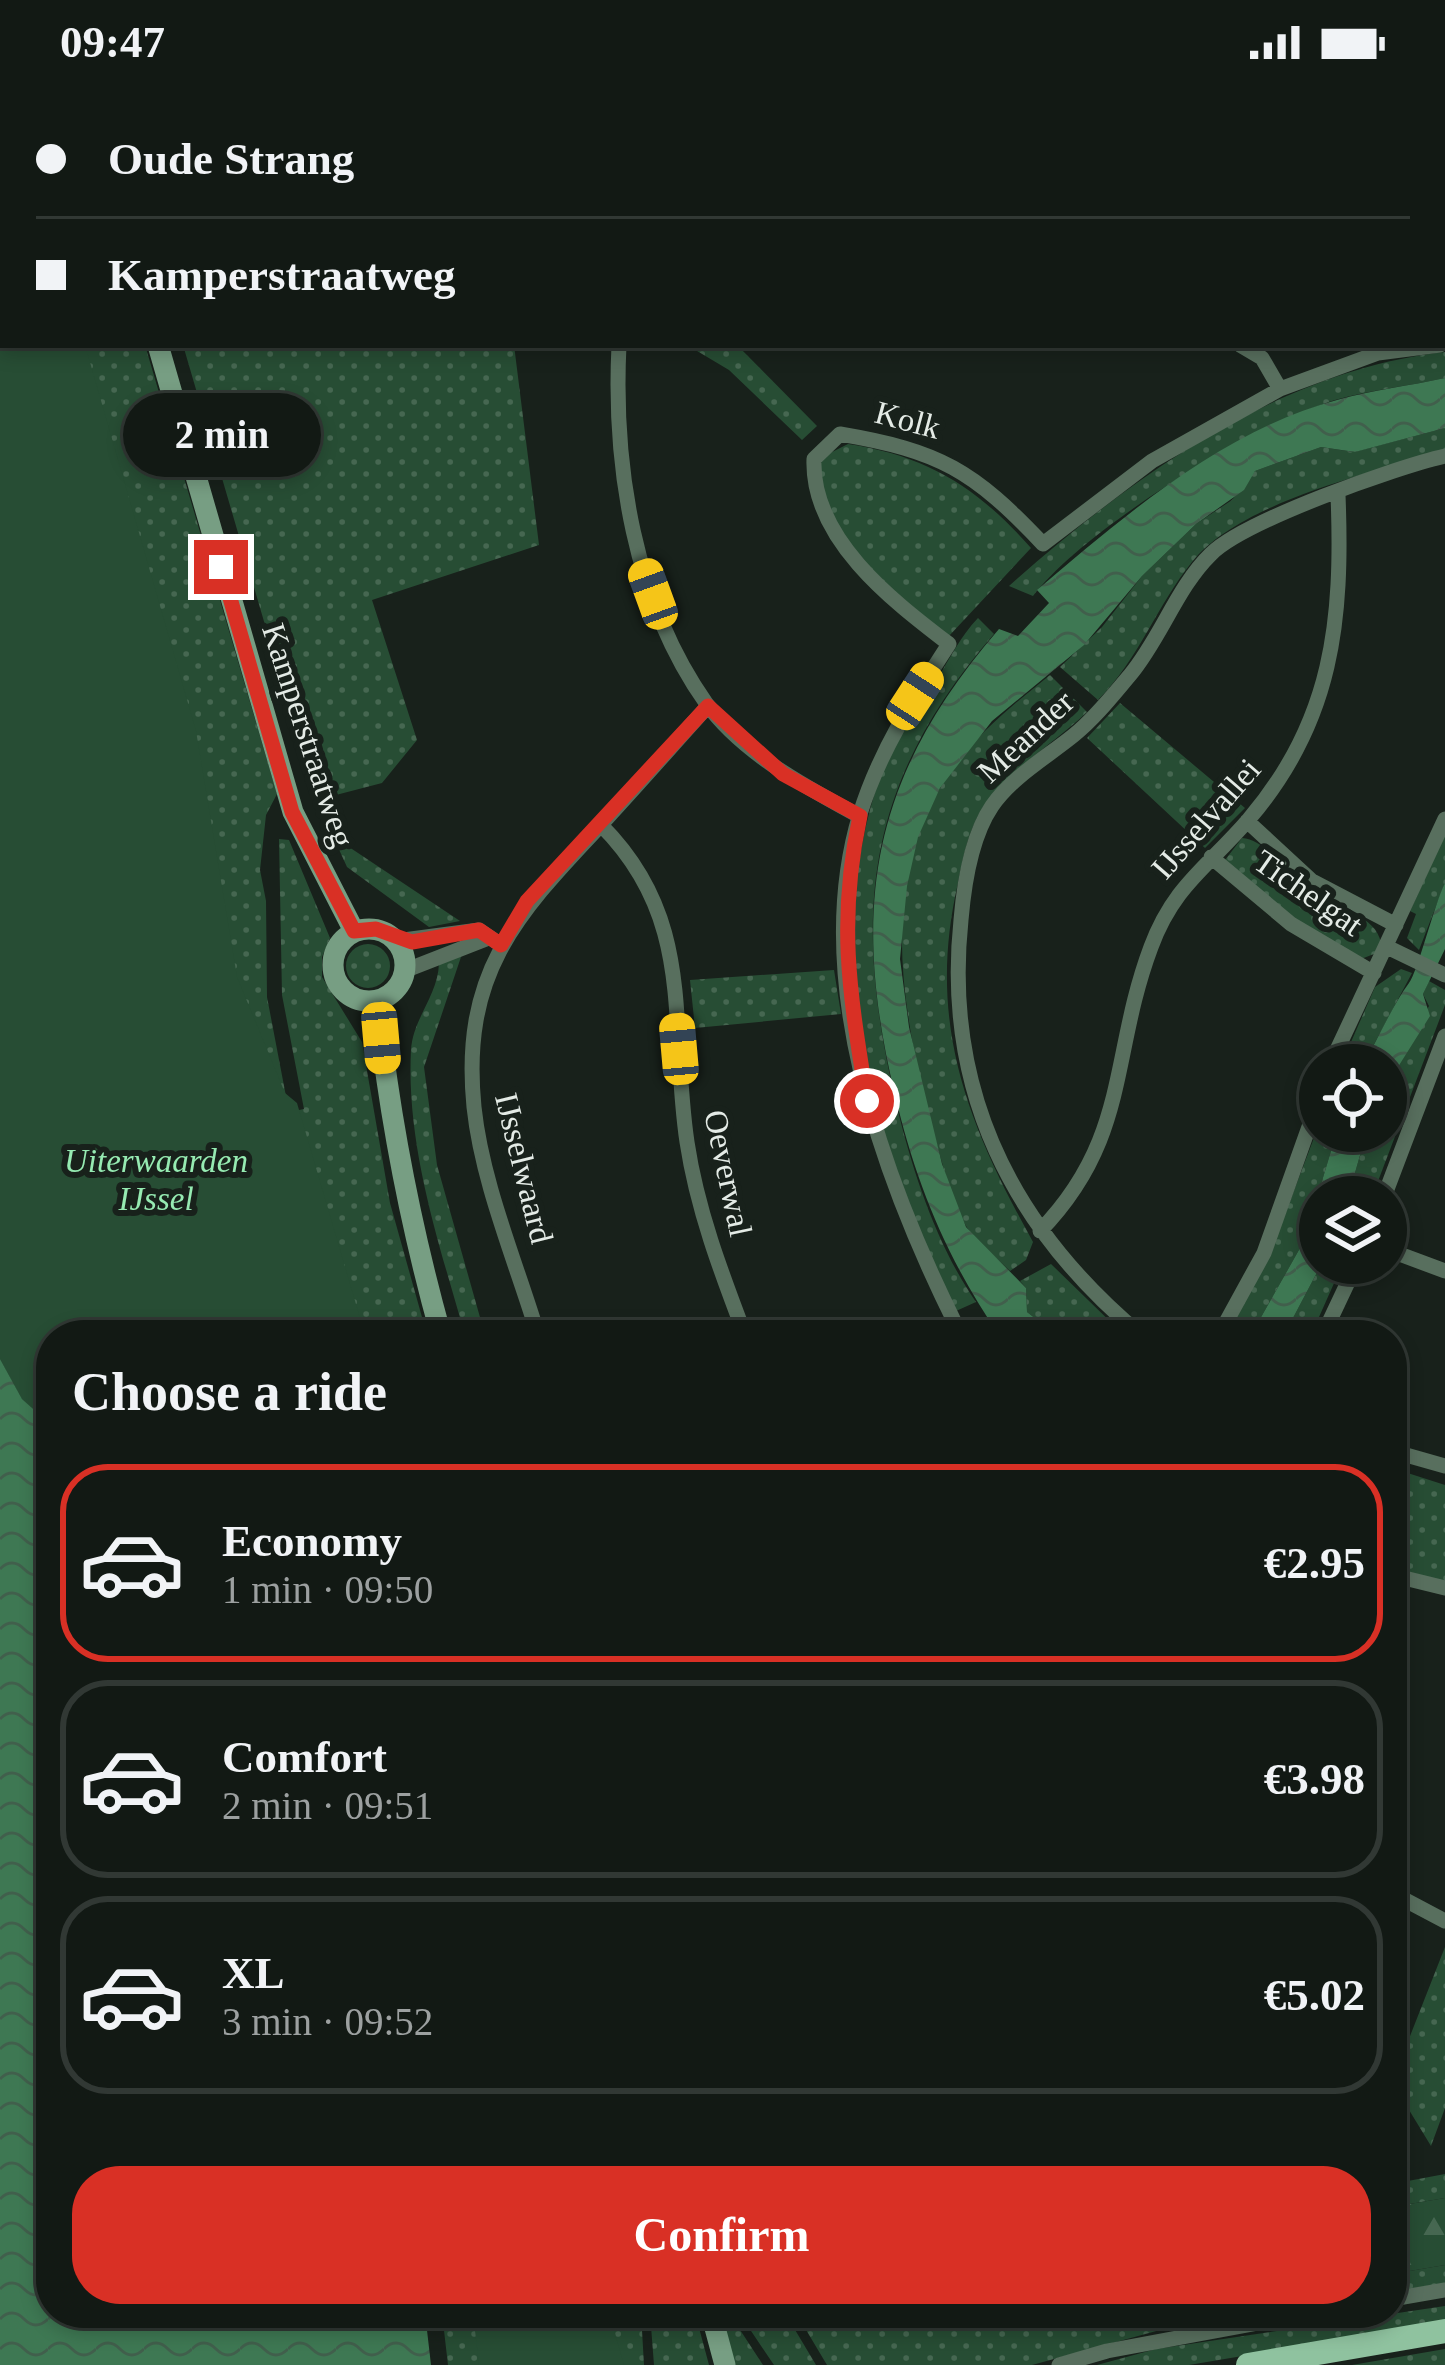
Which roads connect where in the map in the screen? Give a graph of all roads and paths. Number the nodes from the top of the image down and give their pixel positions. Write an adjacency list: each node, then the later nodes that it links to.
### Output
1 (159, 348): 15 (main road, Kamperstraatweg)
2 (619, 348): 8 (street)
3 (1245, 348): 5 (street)
4 (1419, 348): 5 (street)
5 (1280, 389): 9 (street, Kolk)
6 (1445, 457): 7 (street, Meander)
7 (1337, 495): 11 (street, IJsselvallei); 27 (street, Meander)
8 (708, 706): 9 (street); 12 (street, IJsselwaard)
9 (860, 816): 34 (street)
10 (1445, 819): 14 (street)
11 (1247, 821): 13 (street, IJsselvallei); 14 (street, Tichelgat)
12 (601, 824): 17 (street, IJsselwaard); 33 (street, Oeverwal)
13 (1211, 857): 20 (street, Tichelgat); 27 (street, IJsselvallei)
14 (1396, 925): 18 (street)
15 (354, 931): 16 (main road); 22 (main road)
16 (396, 940): 17 (street); 19 (main road)
17 (494, 942): 19 (street); 32 (street, IJsselwaard)
18 (1387, 946): 20 (street); 21 (street)
19 (404, 971): 22 (main road)
20 (1375, 973): 24 (street)
21 (1445, 974)
22 (377, 1000): 31 (main road)
23 (1445, 1036): 26 (street)
24 (1340, 1044)
25 (1300, 1152): 36 (street)
26 (1392, 1176)
27 (1040, 1231): 35 (street, Meander)
28 (1407, 1257): 29 (street)
29 (1445, 1271)
30 (1347, 1284): 37 (street)
31 (437, 1320)
32 (534, 1320)
33 (739, 1320)
34 (947, 1320)
35 (1123, 1320)
36 (1227, 1320)
37 (1330, 1320)
38 (1407, 1455): 39 (street)
39 (1445, 1466)
40 (1407, 1579): 41 (street)
41 (1445, 1588)
42 (1407, 1901): 43 (street)
43 (1445, 1921)
44 (1445, 2290): 45 (street)
45 (1407, 2296)
46 (715, 2328): 49 (main road)
47 (1231, 2328): 50 (street)
48 (1445, 2331): 51 (main road)
49 (725, 2365)
50 (1059, 2365)
51 (1248, 2365)

